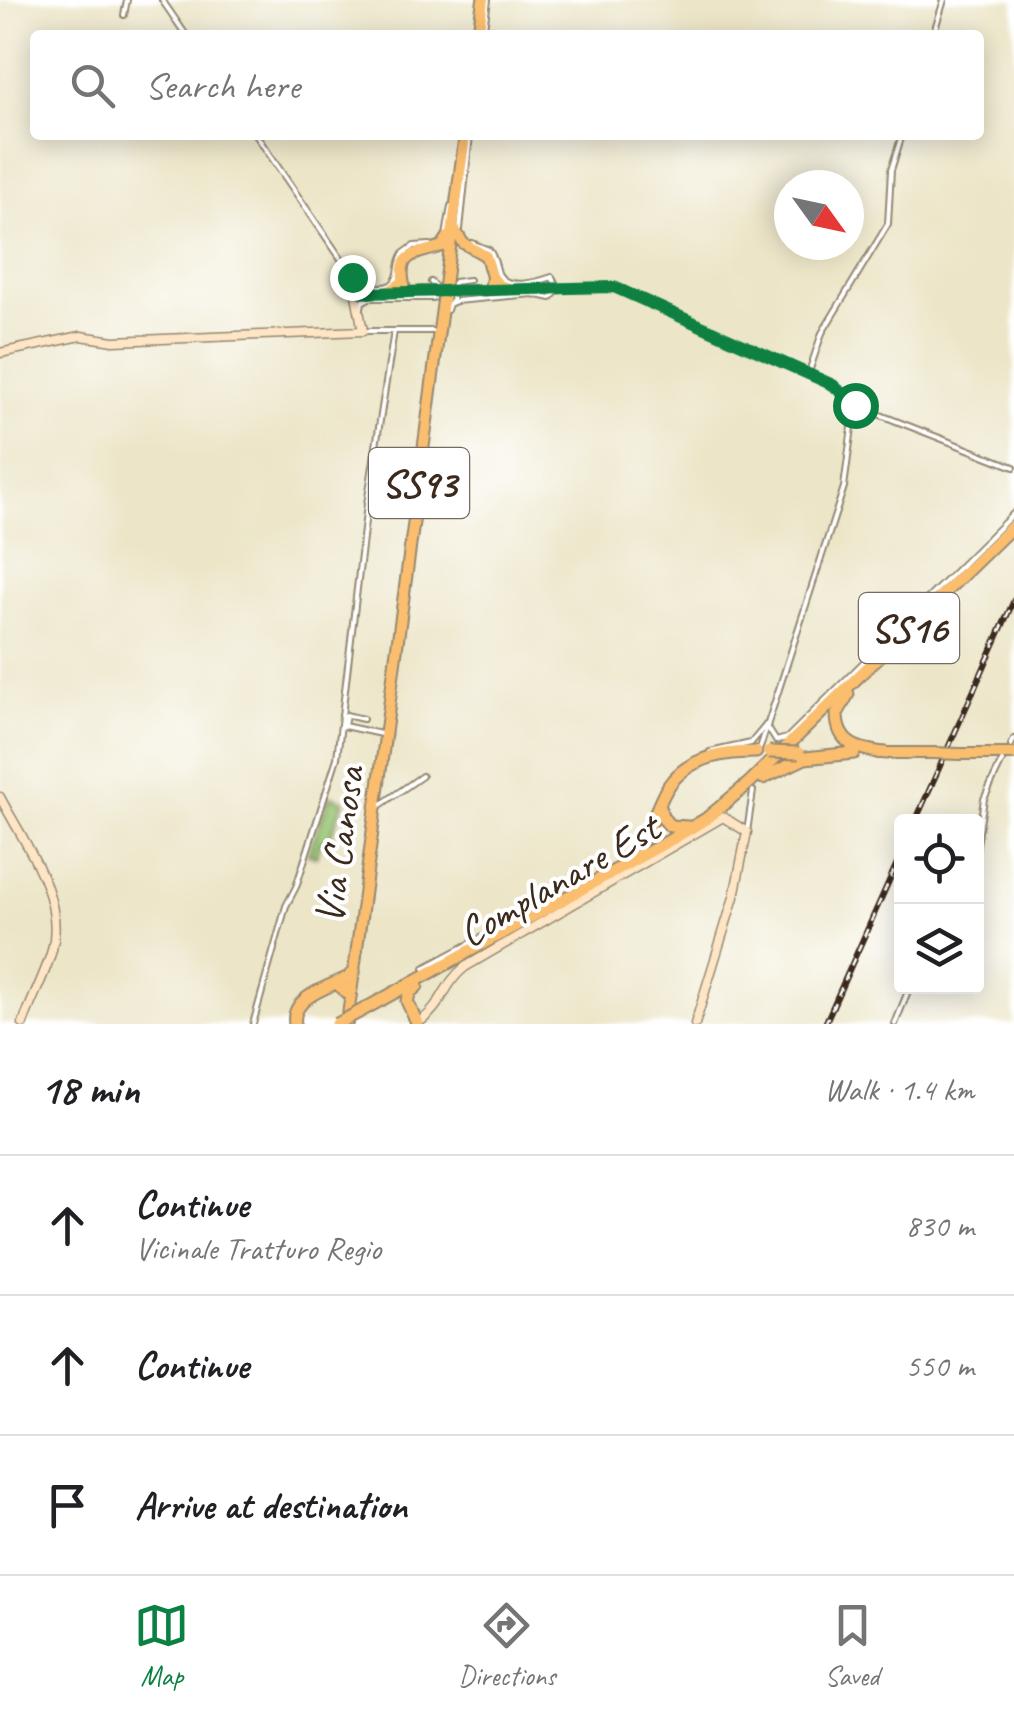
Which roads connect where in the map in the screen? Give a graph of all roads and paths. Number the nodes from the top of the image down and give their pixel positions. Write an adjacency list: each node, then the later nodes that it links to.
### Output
1 (127, 0): 5 (street)
2 (162, 0): 6 (street)
3 (483, 0): 7 (main road)
4 (944, 0): 8 (street)
5 (124, 15)
6 (183, 30)
7 (479, 30)
8 (934, 30)
9 (259, 140): 18 (street)
10 (464, 140): 14 (main road, SS93)
11 (464, 140): 24 (street)
12 (465, 140): 22 (street)
13 (900, 140): 35 (street)
14 (453, 222): 15 (main road); 16 (main road); 28 (main road, SS93)
15 (474, 249): 17 (main road); 28 (main road)
16 (423, 250): 19 (main road); 28 (main road)
17 (490, 274): 21 (main road); 23 (main road); 25 (main road)
18 (352, 277): 24 (street); 27 (street)
19 (405, 282): 24 (main road); 26 (main road)
20 (431, 282): 29 (street)
21 (472, 285): 25 (street); 26 (street, bridge); 28 (street)
22 (558, 288): 23 (street); 28 (street); 35 (street)
23 (509, 289): 25 (street)
24 (386, 290): 27 (street)
25 (490, 290)
26 (421, 292)
27 (356, 293): 29 (street)
28 (448, 297): 30 (street); 43 (main road, Via Canosa / SS93)
29 (360, 313): 33 (street)
30 (444, 330)
31 (394, 331): 32 (street); 33 (street); 68 (street)
32 (432, 331)
33 (363, 332): 34 (street)
34 (0, 353)
35 (808, 374): 36 (street)
36 (855, 405): 37 (street); 42 (street)
37 (1014, 467)
38 (1014, 513): 42 (street)
39 (1014, 527): 40 (highway, SS16); 54 (highway, SS16)
40 (864, 676): 47 (highway, SS16); 51 (highway, SS16)
41 (364, 724): 43 (street)
42 (766, 726): 45 (street); 60 (street)
43 (386, 735): 55 (main road, Via Canosa / SS93)
44 (1013, 746): 47 (main road, bridge)
45 (761, 753): 46 (highway, SS16, bridge); 49 (street); 53 (highway, SS16)
46 (854, 753): 47 (main road); 51 (highway, SS16)
47 (886, 753)
48 (1002, 761): 56 (street)
49 (756, 774)
50 (422, 776): 55 (street)
51 (748, 792): 57 (street); 59 (highway, SS16)
52 (0, 797): 67 (street)
53 (660, 803): 54 (highway, SS16); 58 (highway, SS16)
54 (719, 809): 58 (highway, SS16)
55 (372, 812): 62 (main road, Via Canosa / SS93)
56 (982, 814)
57 (747, 832): 65 (street, Complanare Est); 71 (street)
58 (594, 883): 59 (highway, SS16)
59 (509, 932): 61 (highway, SS16); 64 (highway, SS16)
60 (424, 968)
61 (442, 971): 64 (highway, SS16); 66 (highway, SS16)
62 (345, 984): 69 (highway); 70 (main road, Via Canosa / SS93)
63 (907, 994): 72 (street)
64 (364, 1012): 66 (highway); 70 (highway, SS16, bridge)
65 (430, 1015): 66 (highway)
66 (412, 1019)
67 (24, 1024)
68 (254, 1024)
69 (295, 1024)
70 (343, 1024)
71 (695, 1024)
72 (896, 1024)

